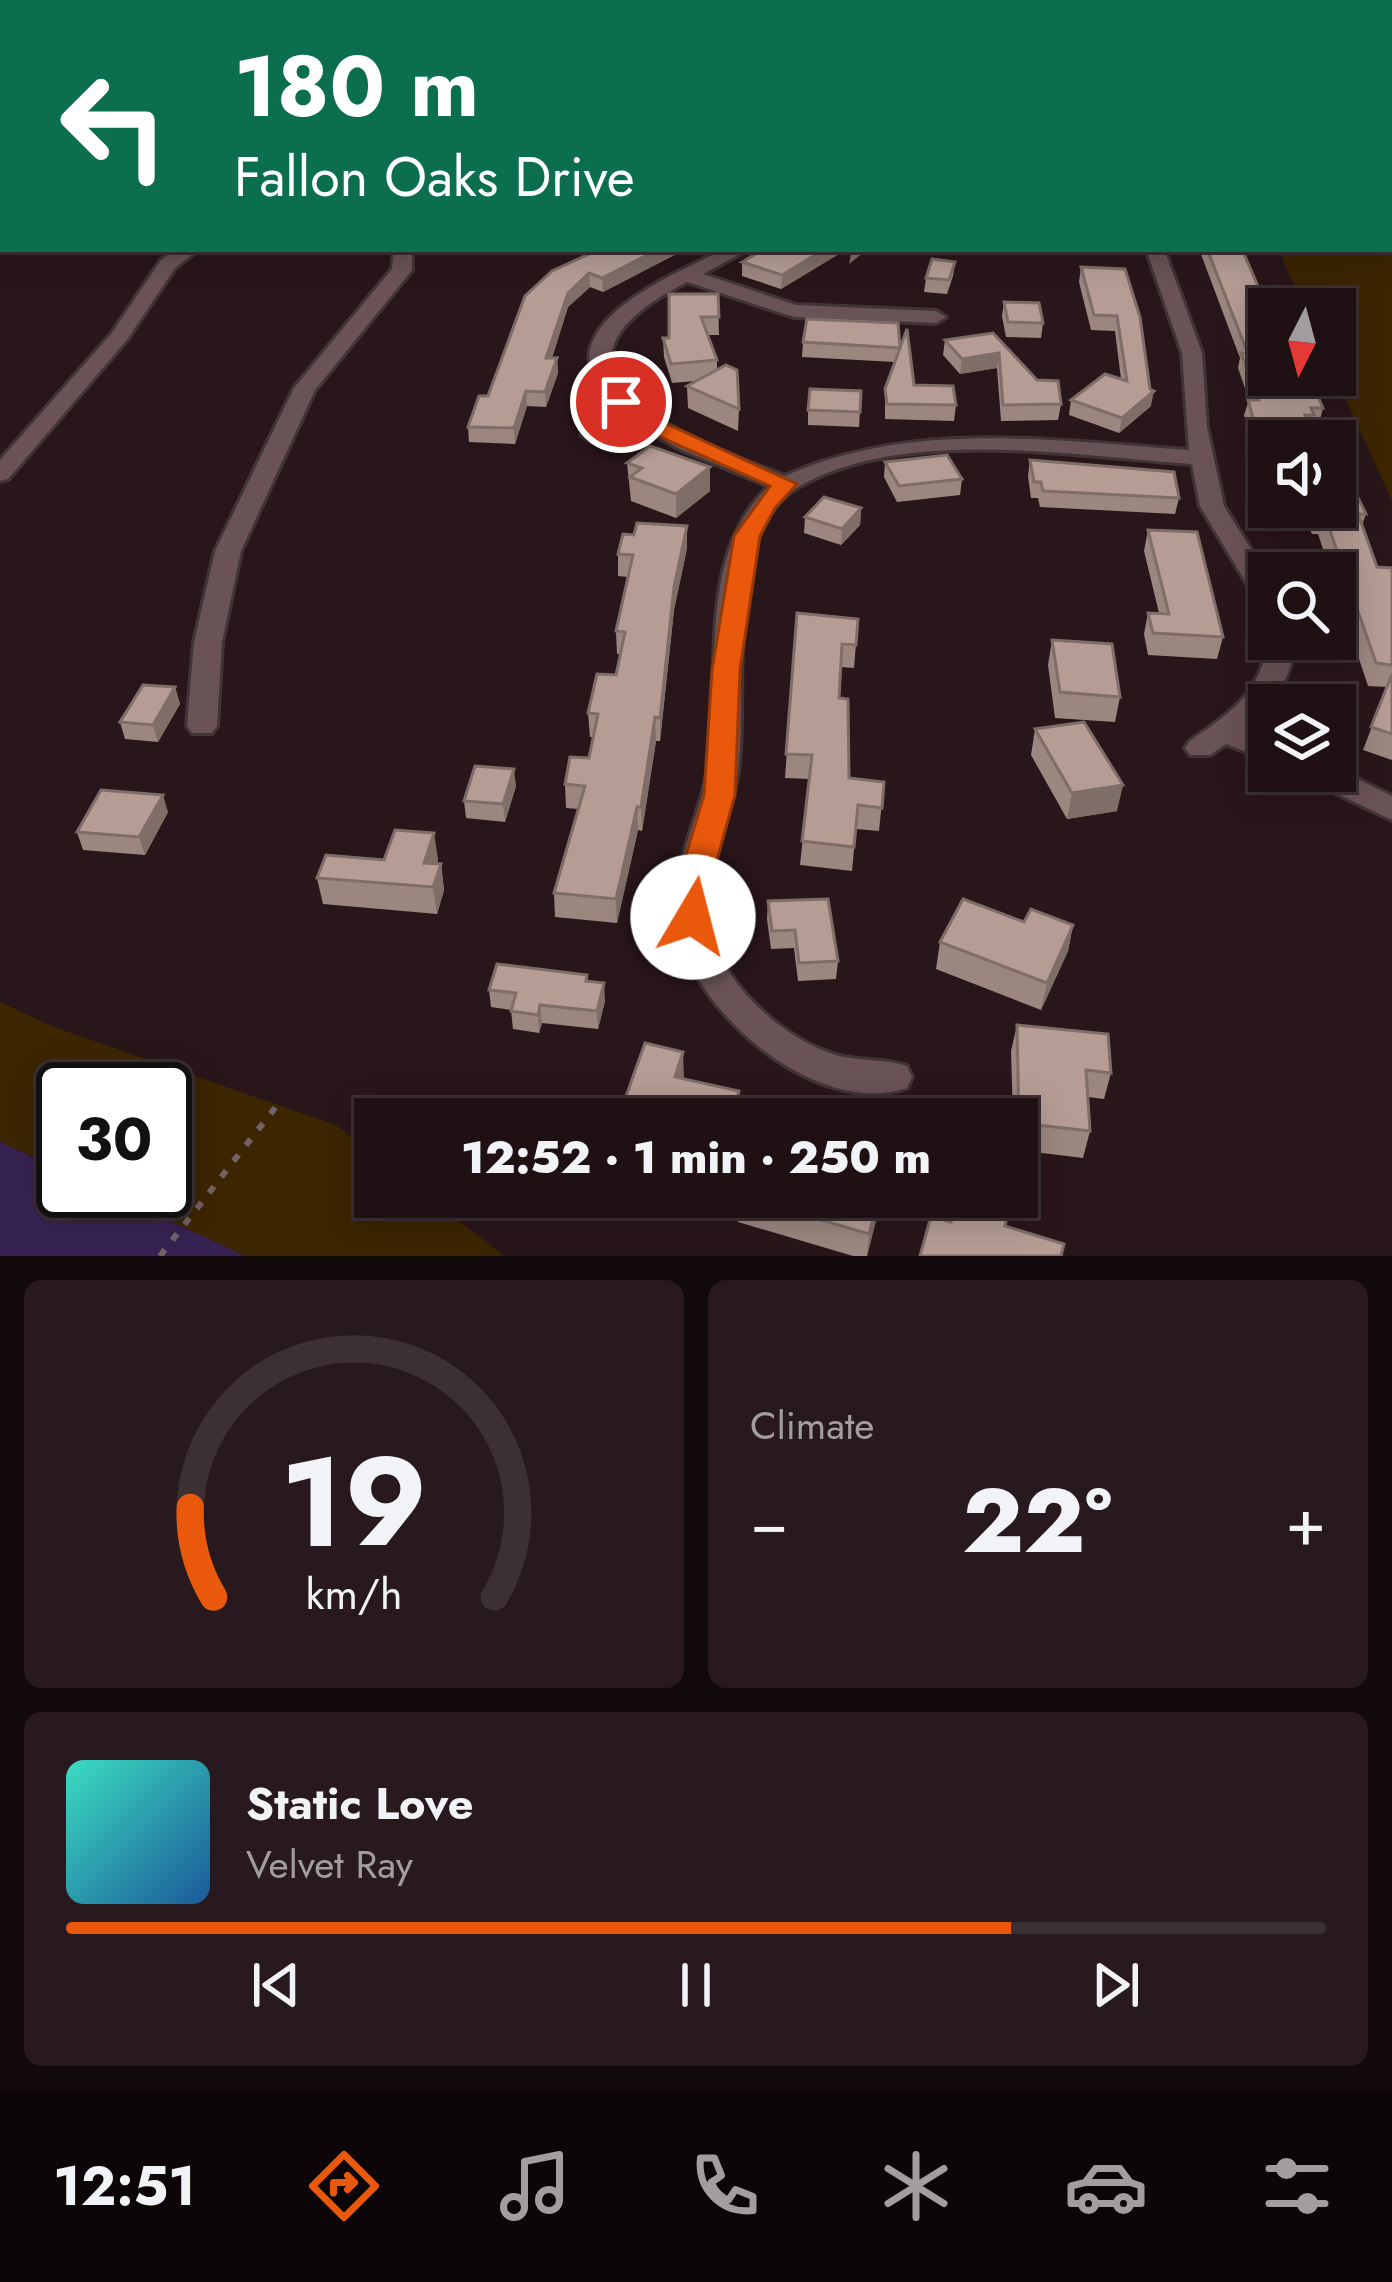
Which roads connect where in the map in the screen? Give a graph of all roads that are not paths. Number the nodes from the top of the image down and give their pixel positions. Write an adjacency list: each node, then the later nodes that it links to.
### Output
1 (186, 252): 10 (street)
2 (403, 252): 14 (street)
3 (734, 252): 5 (street)
4 (1156, 252): 9 (street)
5 (689, 276): 6 (street); 7 (street)
6 (936, 317)
7 (642, 421): 8 (street); 11 (street)
8 (592, 435)
9 (1201, 458): 11 (street); 12 (street)
10 (0, 475)
11 (785, 484): 18 (street)
12 (1248, 565)
13 (1248, 708): 15 (street)
14 (202, 726)
15 (1248, 748)
16 (1356, 791): 17 (street)
17 (1392, 809)
18 (894, 1077)

